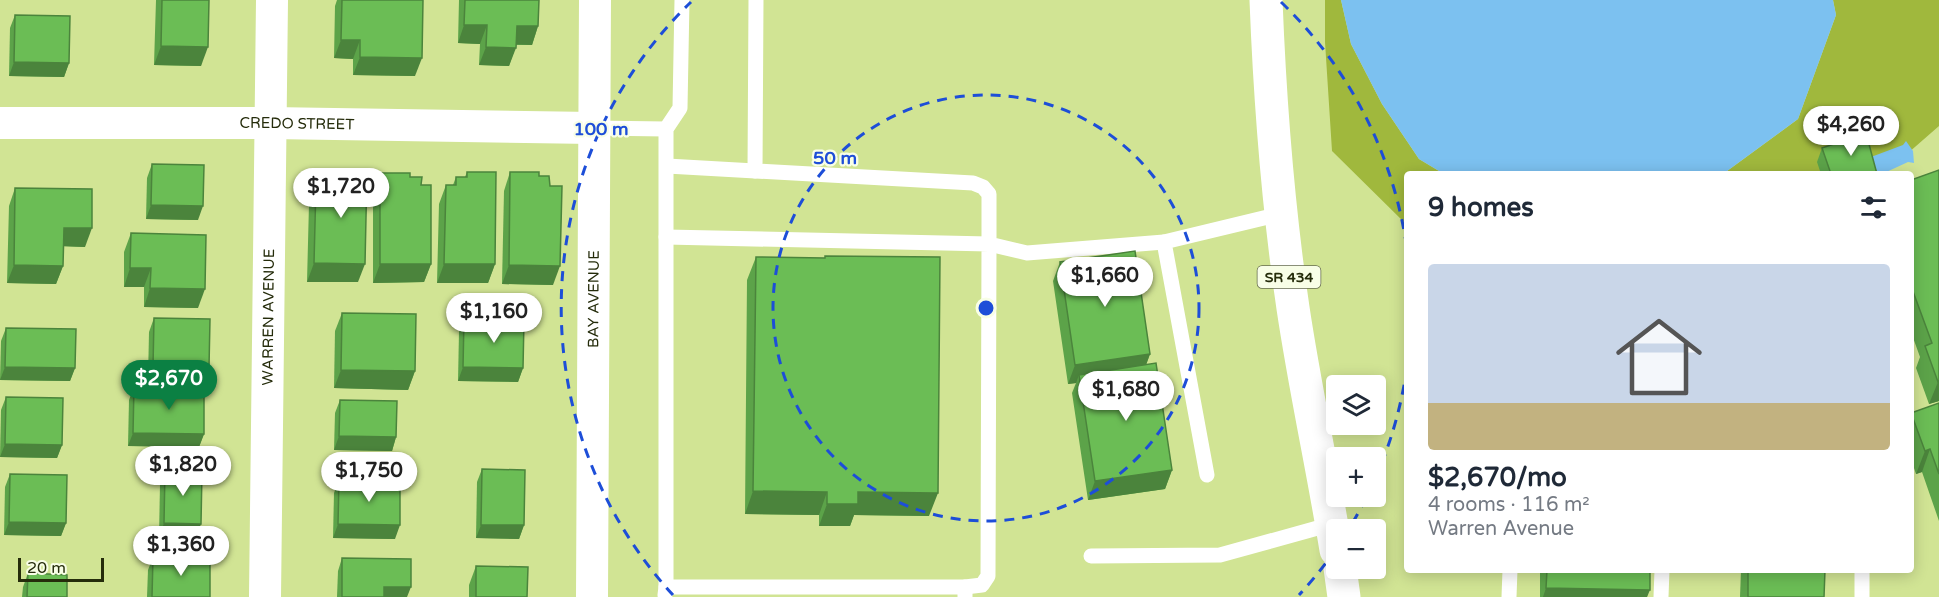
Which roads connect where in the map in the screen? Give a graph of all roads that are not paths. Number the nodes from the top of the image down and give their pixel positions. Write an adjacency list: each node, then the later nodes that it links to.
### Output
1 (272, 0): 7 (street, WARREN AVENUE)
2 (595, 0): 8 (street, BAY AVENUE)
3 (682, 0): 9 (lane)
4 (756, 0): 11 (lane)
5 (1266, 0): 12 (main road, SR 434)
6 (0, 123): 7 (street, CREDO STREET)
7 (271, 123): 8 (street, CREDO STREET); 26 (street, WARREN AVENUE)
8 (593, 128): 9 (lane); 27 (street, BAY AVENUE)
9 (666, 129): 10 (lane)
10 (667, 166): 11 (lane); 13 (lane)
11 (755, 171): 15 (lane)
12 (1280, 214): 14 (lane); 17 (main road, SR 434)
13 (666, 237): 15 (lane); 24 (lane)
14 (1164, 242): 15 (lane); 16 (lane)
15 (989, 243): 25 (lane)
16 (1208, 475)
17 (1331, 519)
18 (1326, 538): 19 (lane)
19 (1091, 556)
20 (1510, 573): 29 (lane)
21 (1662, 573): 30 (lane)
22 (1862, 573): 31 (lane)
23 (1342, 579): 28 (main road)
24 (665, 592): 25 (lane)
25 (965, 592)
26 (265, 597)
27 (592, 597)
28 (1344, 597)
29 (1509, 597)
30 (1661, 597)
31 (1862, 597)

